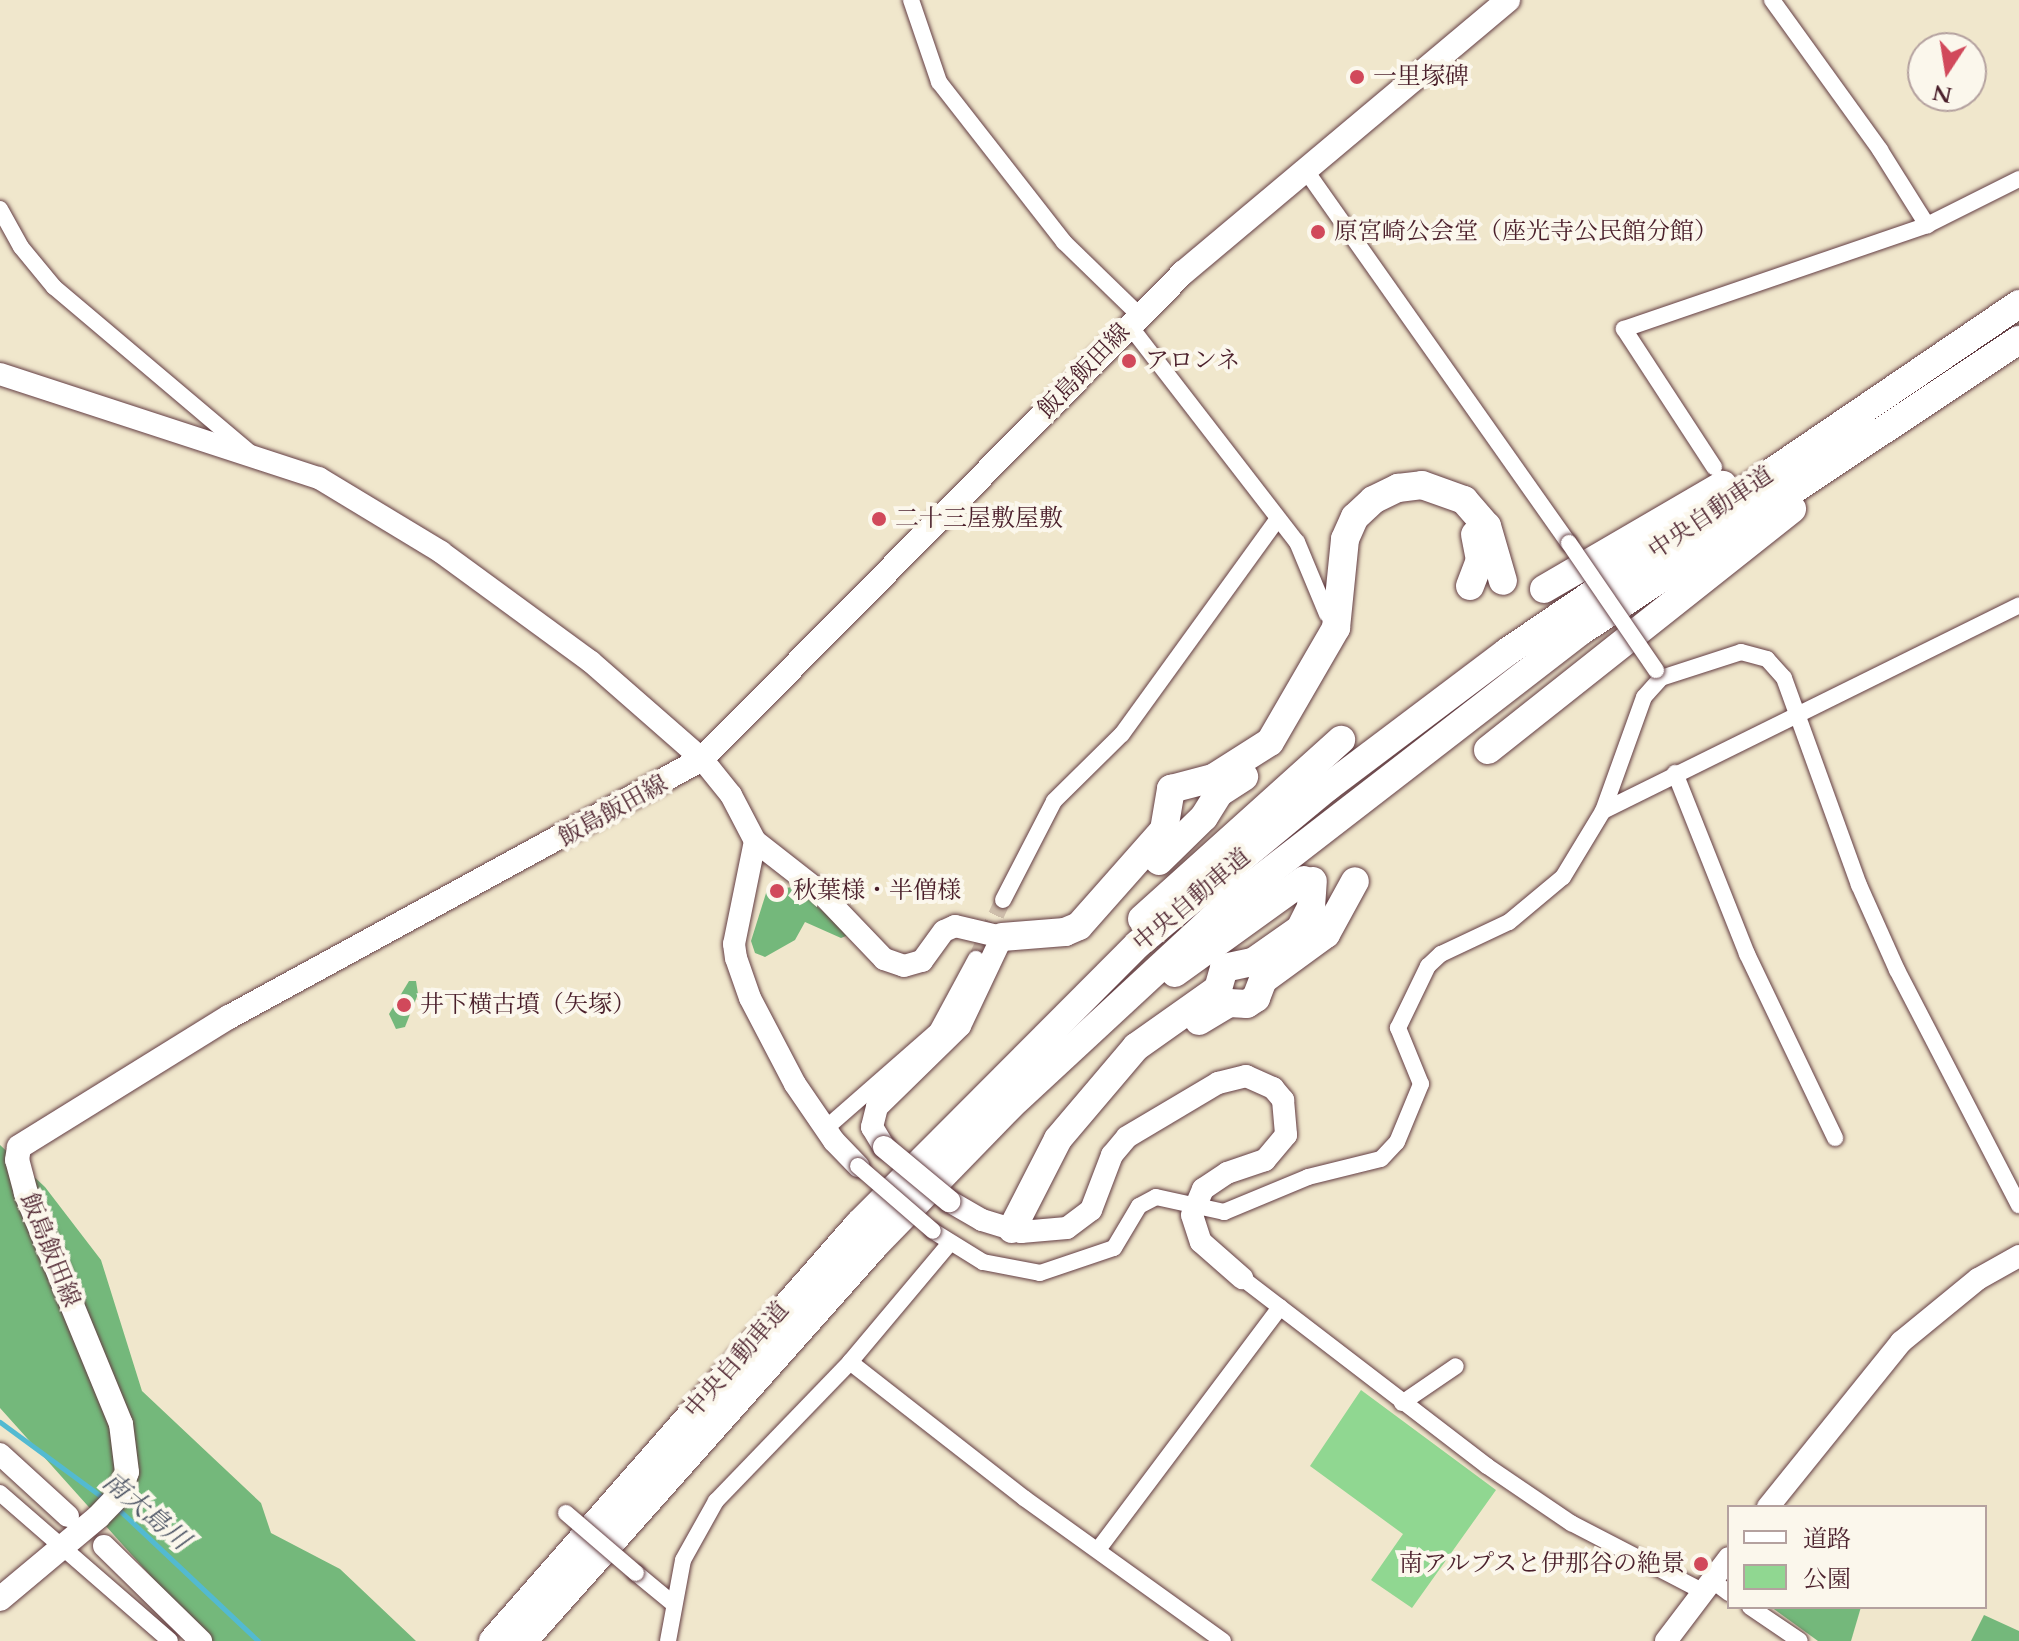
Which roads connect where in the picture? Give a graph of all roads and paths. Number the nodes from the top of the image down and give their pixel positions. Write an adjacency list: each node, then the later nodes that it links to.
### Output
1 (911, 0): 9 (street)
2 (1508, 0): 4 (main road, 飯島飯田線)
3 (1772, 0): 7 (street)
4 (1304, 168): 9 (main road, 飯島飯田線); 22 (street, bridge)
5 (2019, 179): 7 (street)
6 (0, 209): 14 (street)
7 (1927, 225): 15 (street)
8 (2019, 304): 12 (highway, 中央自動車道)
9 (1134, 320): 16 (street); 26 (main road, 飯島飯田線)
10 (2019, 340): 13 (highway, 中央自動車道)
11 (0, 374): 14 (street)
12 (1914, 376): 19 (highway); 35 (highway, 中央自動車道)
13 (1954, 384): 25 (highway); 36 (highway, 中央自動車道)
14 (249, 452): 26 (street)
15 (1714, 467)
16 (1277, 520): 21 (street); 31 (street)
17 (1503, 581): 32 (highway)
18 (1470, 586): 32 (highway)
19 (1544, 589)
20 (2019, 605): 23 (street)
21 (1327, 614)
22 (1658, 674): 23 (street); 28 (street)
23 (1794, 714): 27 (street); 41 (street)
24 (1341, 740): 35 (highway)
25 (1488, 750)
26 (702, 759): 29 (street); 56 (main road, 飯島飯田線)
27 (1675, 773): 28 (street); 38 (street)
28 (1603, 811): 40 (street)
29 (755, 841): 32 (street); 37 (street)
30 (1355, 881): 34 (highway)
31 (1003, 900)
32 (1002, 937): 42 (street, bridge)
33 (976, 959): 37 (street)
34 (1110, 1077): 36 (highway); 42 (highway)
35 (979, 1101): 65 (highway, 中央自動車道)
36 (1009, 1107): 66 (highway, 中央自動車道)
37 (825, 1129): 39 (street)
38 (1835, 1138)
39 (858, 1166): 43 (street, bridge)
40 (1194, 1204): 42 (street); 43 (street); 45 (street)
41 (2019, 1205)
42 (1012, 1229)
43 (949, 1244): 47 (street)
44 (2019, 1256): 52 (street)
45 (1242, 1278): 46 (street)
46 (1280, 1307): 49 (street); 57 (street)
47 (850, 1362): 57 (street); 61 (street)
48 (1456, 1366): 49 (street)
49 (1402, 1403): 59 (street)
50 (0, 1454): 54 (street)
51 (0, 1493): 56 (street)
52 (1770, 1505)
53 (566, 1513): 61 (street, bridge)
54 (68, 1516)
55 (104, 1546): 64 (street)
56 (66, 1547): 60 (main road, 飯島飯田線); 63 (street)
57 (1100, 1547): 68 (street)
58 (1727, 1562): 59 (street)
59 (1715, 1589): 69 (street)
60 (0, 1599)
61 (671, 1602): 67 (street)
62 (1753, 1609): 70 (street)
63 (170, 1641)
64 (201, 1641)
65 (493, 1641)
66 (523, 1641)
67 (668, 1641)
68 (1223, 1641)
69 (1666, 1641)
70 (1800, 1641)

